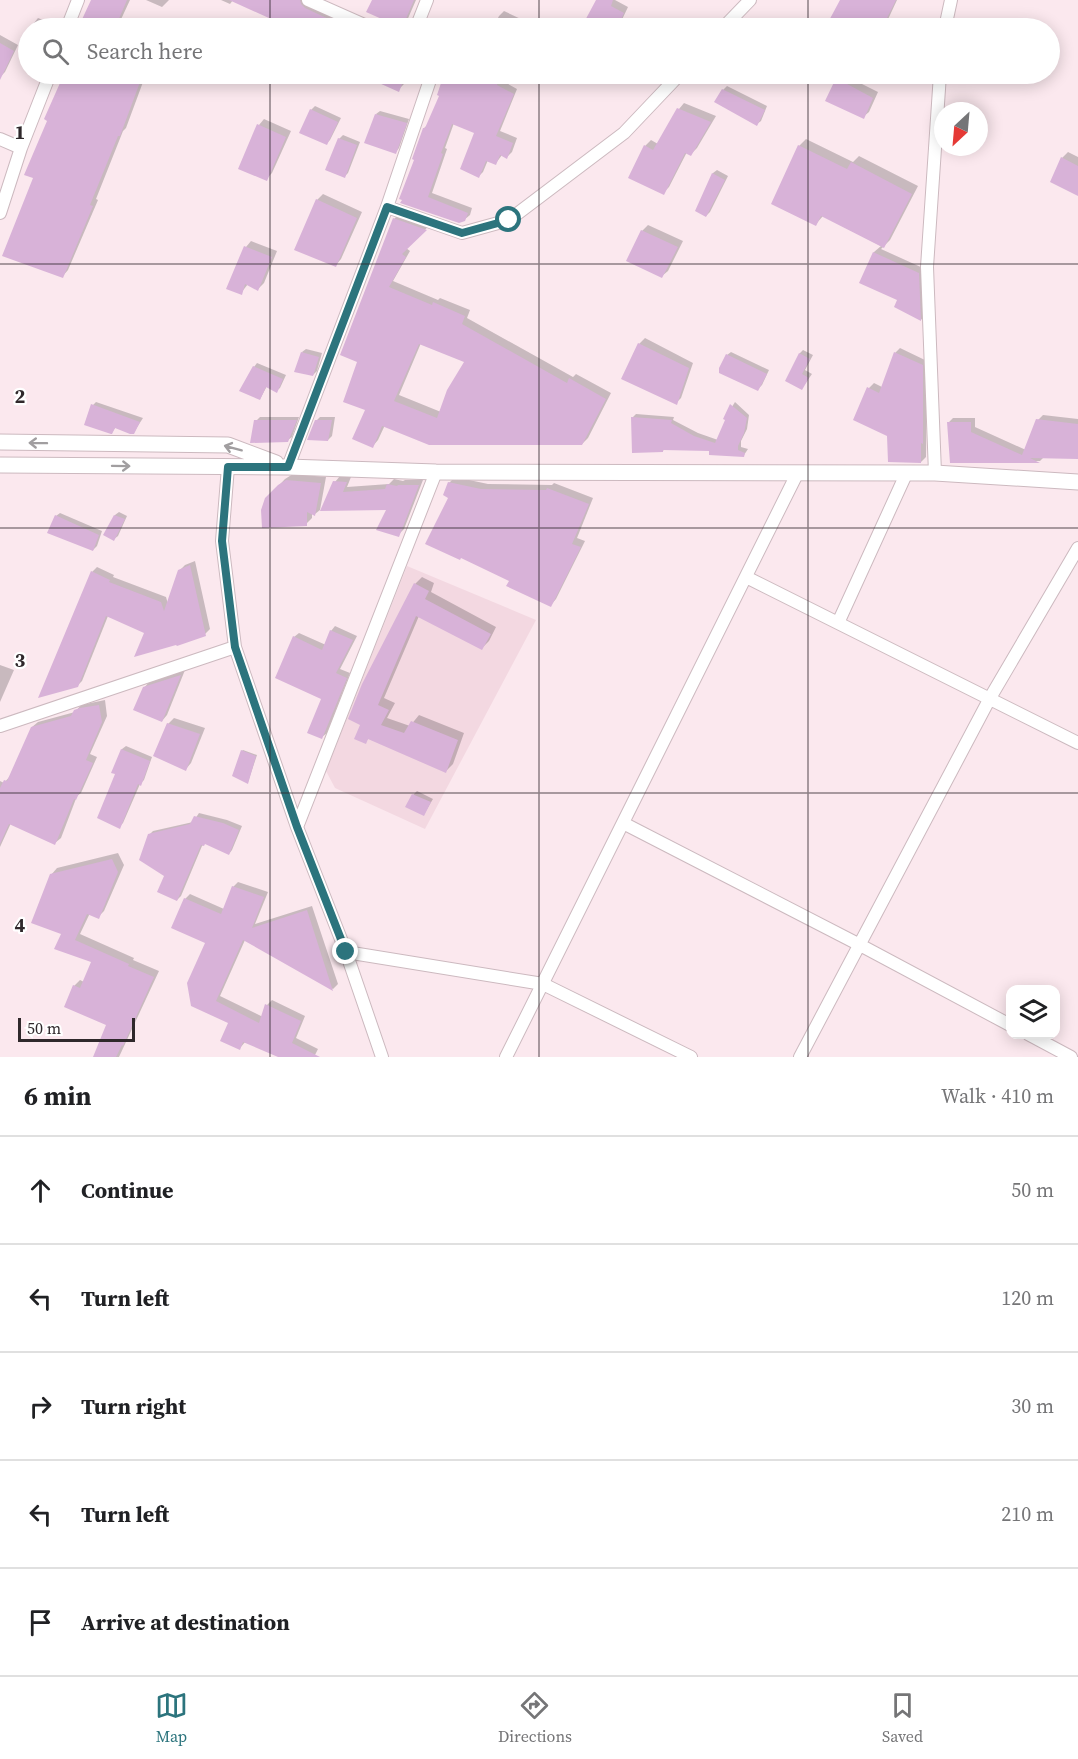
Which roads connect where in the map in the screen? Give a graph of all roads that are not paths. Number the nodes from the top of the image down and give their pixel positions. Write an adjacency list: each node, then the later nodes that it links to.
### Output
1 (78, 0): 6 (street)
2 (308, 0): 7 (street)
3 (427, 0): 8 (street)
4 (750, 0): 9 (street)
5 (951, 0): 10 (street)
6 (71, 18)
7 (348, 18)
8 (420, 18)
9 (733, 18)
10 (947, 18)
11 (46, 84): 16 (street)
12 (429, 84): 17 (street)
13 (671, 84): 17 (street)
14 (939, 84): 26 (street)
15 (0, 139): 16 (street)
16 (21, 147): 18 (street)
17 (387, 207): 22 (street)
18 (0, 213)
19 (0, 442): 22 (street, one-way to 19)
20 (0, 465): 21 (street, one-way to 21)
21 (228, 467): 22 (street); 31 (street)
22 (288, 467): 23 (street)
23 (436, 472): 24 (street); 36 (street)
24 (798, 472): 25 (street); 29 (street)
25 (907, 472): 26 (street); 30 (street)
26 (935, 472): 27 (street)
27 (1078, 482)
28 (1078, 548): 32 (street)
29 (746, 578): 30 (street); 35 (street)
30 (838, 623): 32 (street)
31 (235, 647): 33 (street); 36 (street)
32 (990, 698): 34 (street); 37 (street)
33 (0, 726)
34 (1078, 743)
35 (623, 823): 37 (street); 39 (street)
36 (297, 827): 38 (street)
37 (860, 945): 40 (street); 45 (street)
38 (346, 952): 39 (street); 42 (street)
39 (543, 984): 43 (street); 44 (street)
40 (1006, 1022)
41 (1037, 1039): 46 (street)
42 (382, 1057)
43 (506, 1057)
44 (691, 1057)
45 (800, 1057)
46 (1071, 1057)

